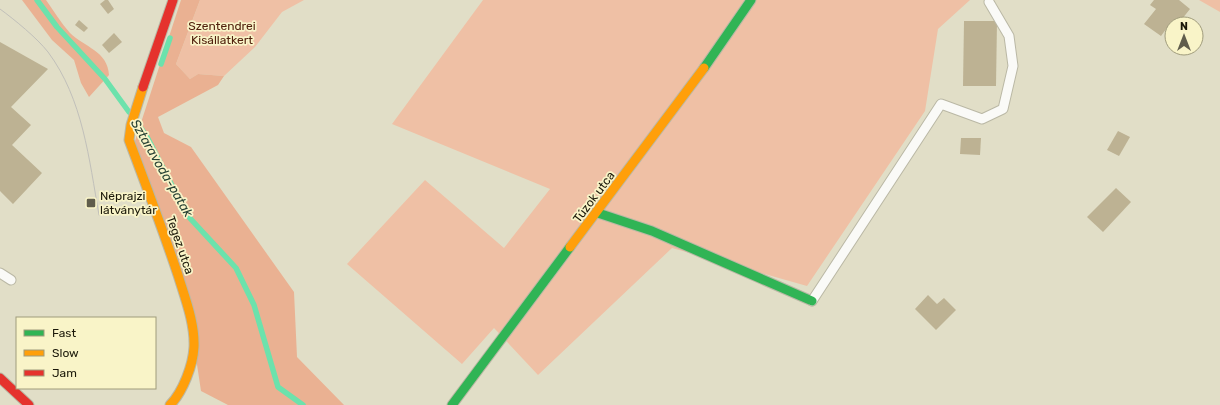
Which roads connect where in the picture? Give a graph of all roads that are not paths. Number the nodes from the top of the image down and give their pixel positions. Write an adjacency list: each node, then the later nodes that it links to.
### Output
1 (173, 0): 10 (street, Tegez utca)
2 (751, 0): 4 (street, Túzok utca)
3 (989, 2): 7 (lane)
4 (598, 213): 7 (street); 11 (street, Túzok utca)
5 (0, 273): 6 (lane)
6 (11, 280)
7 (812, 301)
8 (0, 378): 9 (street)
9 (29, 405)
10 (170, 405)
11 (452, 405)

